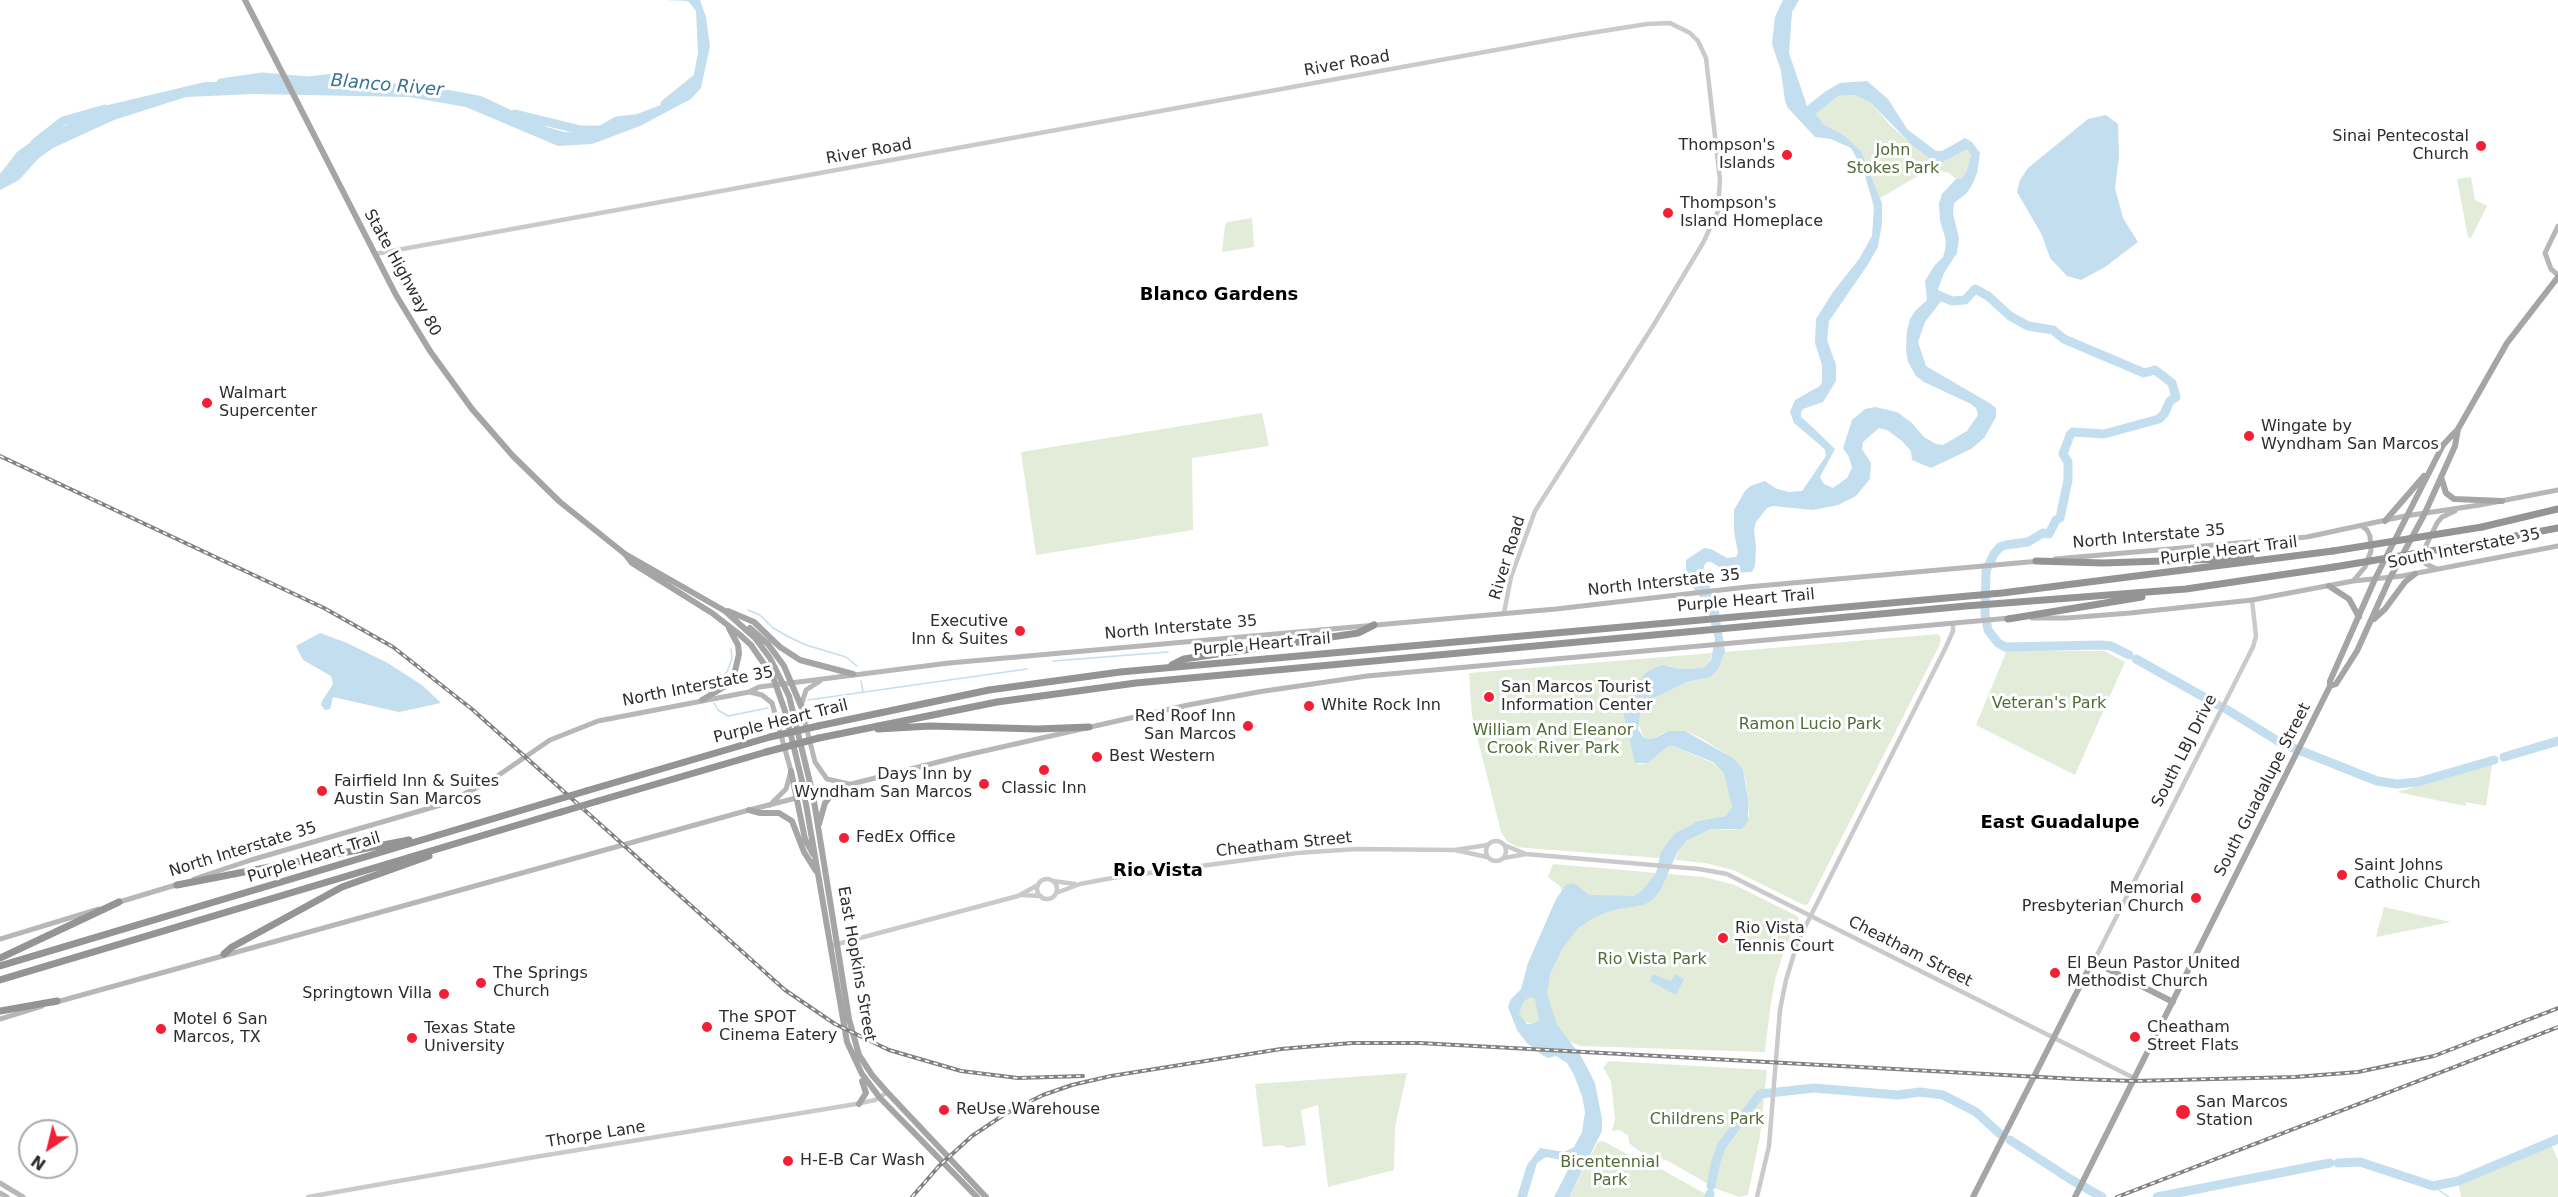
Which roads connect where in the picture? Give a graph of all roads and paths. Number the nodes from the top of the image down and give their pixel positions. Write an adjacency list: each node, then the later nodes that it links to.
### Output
1 (244, 0): 3 (main road, State Highway 80)
2 (2558, 226): 4 (main road)
3 (375, 254): 20 (main road, State Highway 80); 33 (street, River Road)
4 (2558, 276): 6 (main road, South Guadalupe Street)
5 (2558, 287): 6 (main road)
6 (2547, 290): 7 (main road, South Guadalupe Street)
7 (2458, 429): 8 (main road, South Guadalupe Street); 9 (main road, South Guadalupe Street)
8 (2430, 469): 15 (main road, South Guadalupe Street); 16 (main road)
9 (2441, 476): 11 (main road); 14 (main road, South Guadalupe Street)
10 (2558, 490): 11 (main road)
11 (2502, 501): 12 (main road)
12 (2460, 508): 14 (main road); 23 (main road)
13 (2558, 509): 21 (highway, Purple Heart Trail, bridge)
14 (2424, 515): 15 (main road); 25 (main road, South Guadalupe Street)
15 (2405, 516): 16 (main road, North Interstate 35); 26 (main road, South Guadalupe Street)
16 (2385, 521): 17 (main road, North Interstate 35)
17 (2362, 526): 22 (main road, North Interstate 35); 27 (main road)
18 (2558, 528): 30 (highway, Purple Heart Trail, bridge)
19 (2558, 546): 23 (main road, South Interstate 35)
20 (625, 554): 29 (main road, State Highway 80); 32 (main road, State Highway 80)
21 (2295, 556): 22 (highway); 41 (highway, Purple Heart Trail)
22 (2032, 562): 33 (main road, North Interstate 35)
23 (2439, 569): 24 (main road, South Interstate 35)
24 (2415, 574): 25 (main road, South Interstate 35); 38 (main road)
25 (2390, 578): 26 (main road, South Interstate 35); 38 (main road, South Guadalupe Street)
26 (2375, 579): 27 (main road); 34 (main road, South Guadalupe Street)
27 (2353, 581): 28 (main road)
28 (2329, 586): 31 (main road); 34 (main road)
29 (670, 588): 36 (main road, State Highway 80); 39 (main road)
30 (2178, 589): 35 (highway); 51 (highway, Purple Heart Trail)
31 (2252, 600): 35 (main road); 85 (street, South LBJ Drive)
32 (725, 610): 39 (main road, State Highway 80); 42 (main road)
33 (1504, 613): 40 (main road, North Interstate 35)
34 (2359, 618): 46 (main road, South Guadalupe Street)
35 (2007, 619): 37 (main road)
36 (725, 622): 45 (main road, State Highway 80); 48 (main road)
37 (1953, 622): 50 (main road); 79 (street)
38 (2371, 622): 46 (main road, South Guadalupe Street)
39 (738, 623): 44 (main road); 45 (main road, State Highway 80)
40 (1374, 625): 41 (highway); 42 (main road, North Interstate 35)
41 (1169, 667): 61 (highway, Purple Heart Trail, bridge)
42 (853, 674): 43 (main road, North Interstate 35)
43 (827, 678): 44 (main road, North Interstate 35); 49 (main road)
44 (793, 682): 45 (main road, North Interstate 35); 49 (main road)
45 (780, 684): 47 (main road, North Interstate 35); 55 (main road, State Highway 80); 56 (main road, State Highway 80)
46 (2330, 686): 89 (main road, South Guadalupe Street)
47 (749, 692): 48 (main road, North Interstate 35); 52 (main road)
48 (702, 700): 73 (main road, North Interstate 35)
49 (801, 706): 53 (main road)
50 (1089, 727): 51 (highway); 53 (main road)
51 (857, 729): 62 (highway, Purple Heart Trail, bridge)
52 (791, 771): 57 (main road); 58 (main road)
53 (850, 784): 54 (main road)
54 (843, 786): 55 (main road); 60 (main road)
55 (813, 795): 56 (main road); 60 (main road, East Hopkins Street)
56 (805, 797): 57 (main road); 67 (main road, East Hopkins Street)
57 (797, 799): 58 (main road); 67 (main road)
58 (769, 806): 59 (main road)
59 (749, 810): 70 (main road); 83 (main road)
60 (818, 830): 80 (main road, East Hopkins Street)
61 (436, 836): 73 (highway); 86 (highway, Purple Heart Trail)
62 (474, 838): 83 (highway); 87 (highway, Purple Heart Trail)
63 (1487, 845): 64 (street); 65 (street, Cheatham Street); 68 (street)
64 (1504, 845): 66 (street, Cheatham Street); 69 (street)
65 (1455, 850): 68 (street, Cheatham Street); 72 (street, Cheatham Street)
66 (1526, 854): 69 (street, Cheatham Street); 79 (street, Cheatham Street)
67 (814, 857): 70 (main road, East Hopkins Street); 80 (main road)
68 (1487, 857): 69 (street)
69 (1504, 858)
70 (818, 874): 82 (main road, East Hopkins Street)
71 (1053, 881): 72 (street, Cheatham Street); 74 (street); 75 (street)
72 (1080, 884): 75 (street, Cheatham Street)
73 (177, 885): 78 (main road, North Interstate 35)
74 (1038, 885): 76 (street); 77 (street)
75 (1056, 893): 77 (street)
76 (1018, 896): 77 (street); 82 (street)
77 (1041, 896)
78 (119, 902): 81 (main road, North Interstate 35); 84 (highway)
79 (1810, 915): 92 (street, Cheatham Street); 105 (street)
80 (833, 918): 82 (main road, East Hopkins Street)
81 (0, 939)
82 (833, 945): 93 (main road, East Hopkins Street); 95 (main road, East Hopkins Street)
83 (224, 954): 88 (main road)
84 (0, 958)
85 (2095, 965): 89 (main road); 92 (main road, South LBJ Drive)
86 (0, 966)
87 (0, 980)
88 (57, 1002): 90 (highway); 91 (main road)
89 (2173, 1002): 94 (main road, South Guadalupe Street)
90 (0, 1011)
91 (0, 1019)
92 (2053, 1037): 94 (street, Cheatham Street); 106 (main road, South LBJ Drive)
93 (856, 1064): 96 (main road, East Hopkins Street); 97 (main road)
94 (2134, 1078): 107 (main road, South Guadalupe Street)
95 (887, 1092): 96 (street, Thorpe Lane); 104 (main road, East Hopkins Street)
96 (880, 1098): 97 (street, Thorpe Lane); 103 (main road, East Hopkins Street)
97 (859, 1104): 102 (street, Thorpe Lane)
98 (0, 1183): 101 (main road)
99 (0, 1192): 100 (main road)
100 (7, 1197)
101 (23, 1197)
102 (308, 1197)
103 (977, 1197)
104 (986, 1197)
105 (1757, 1197)
106 (1973, 1197)
107 (2075, 1197)

